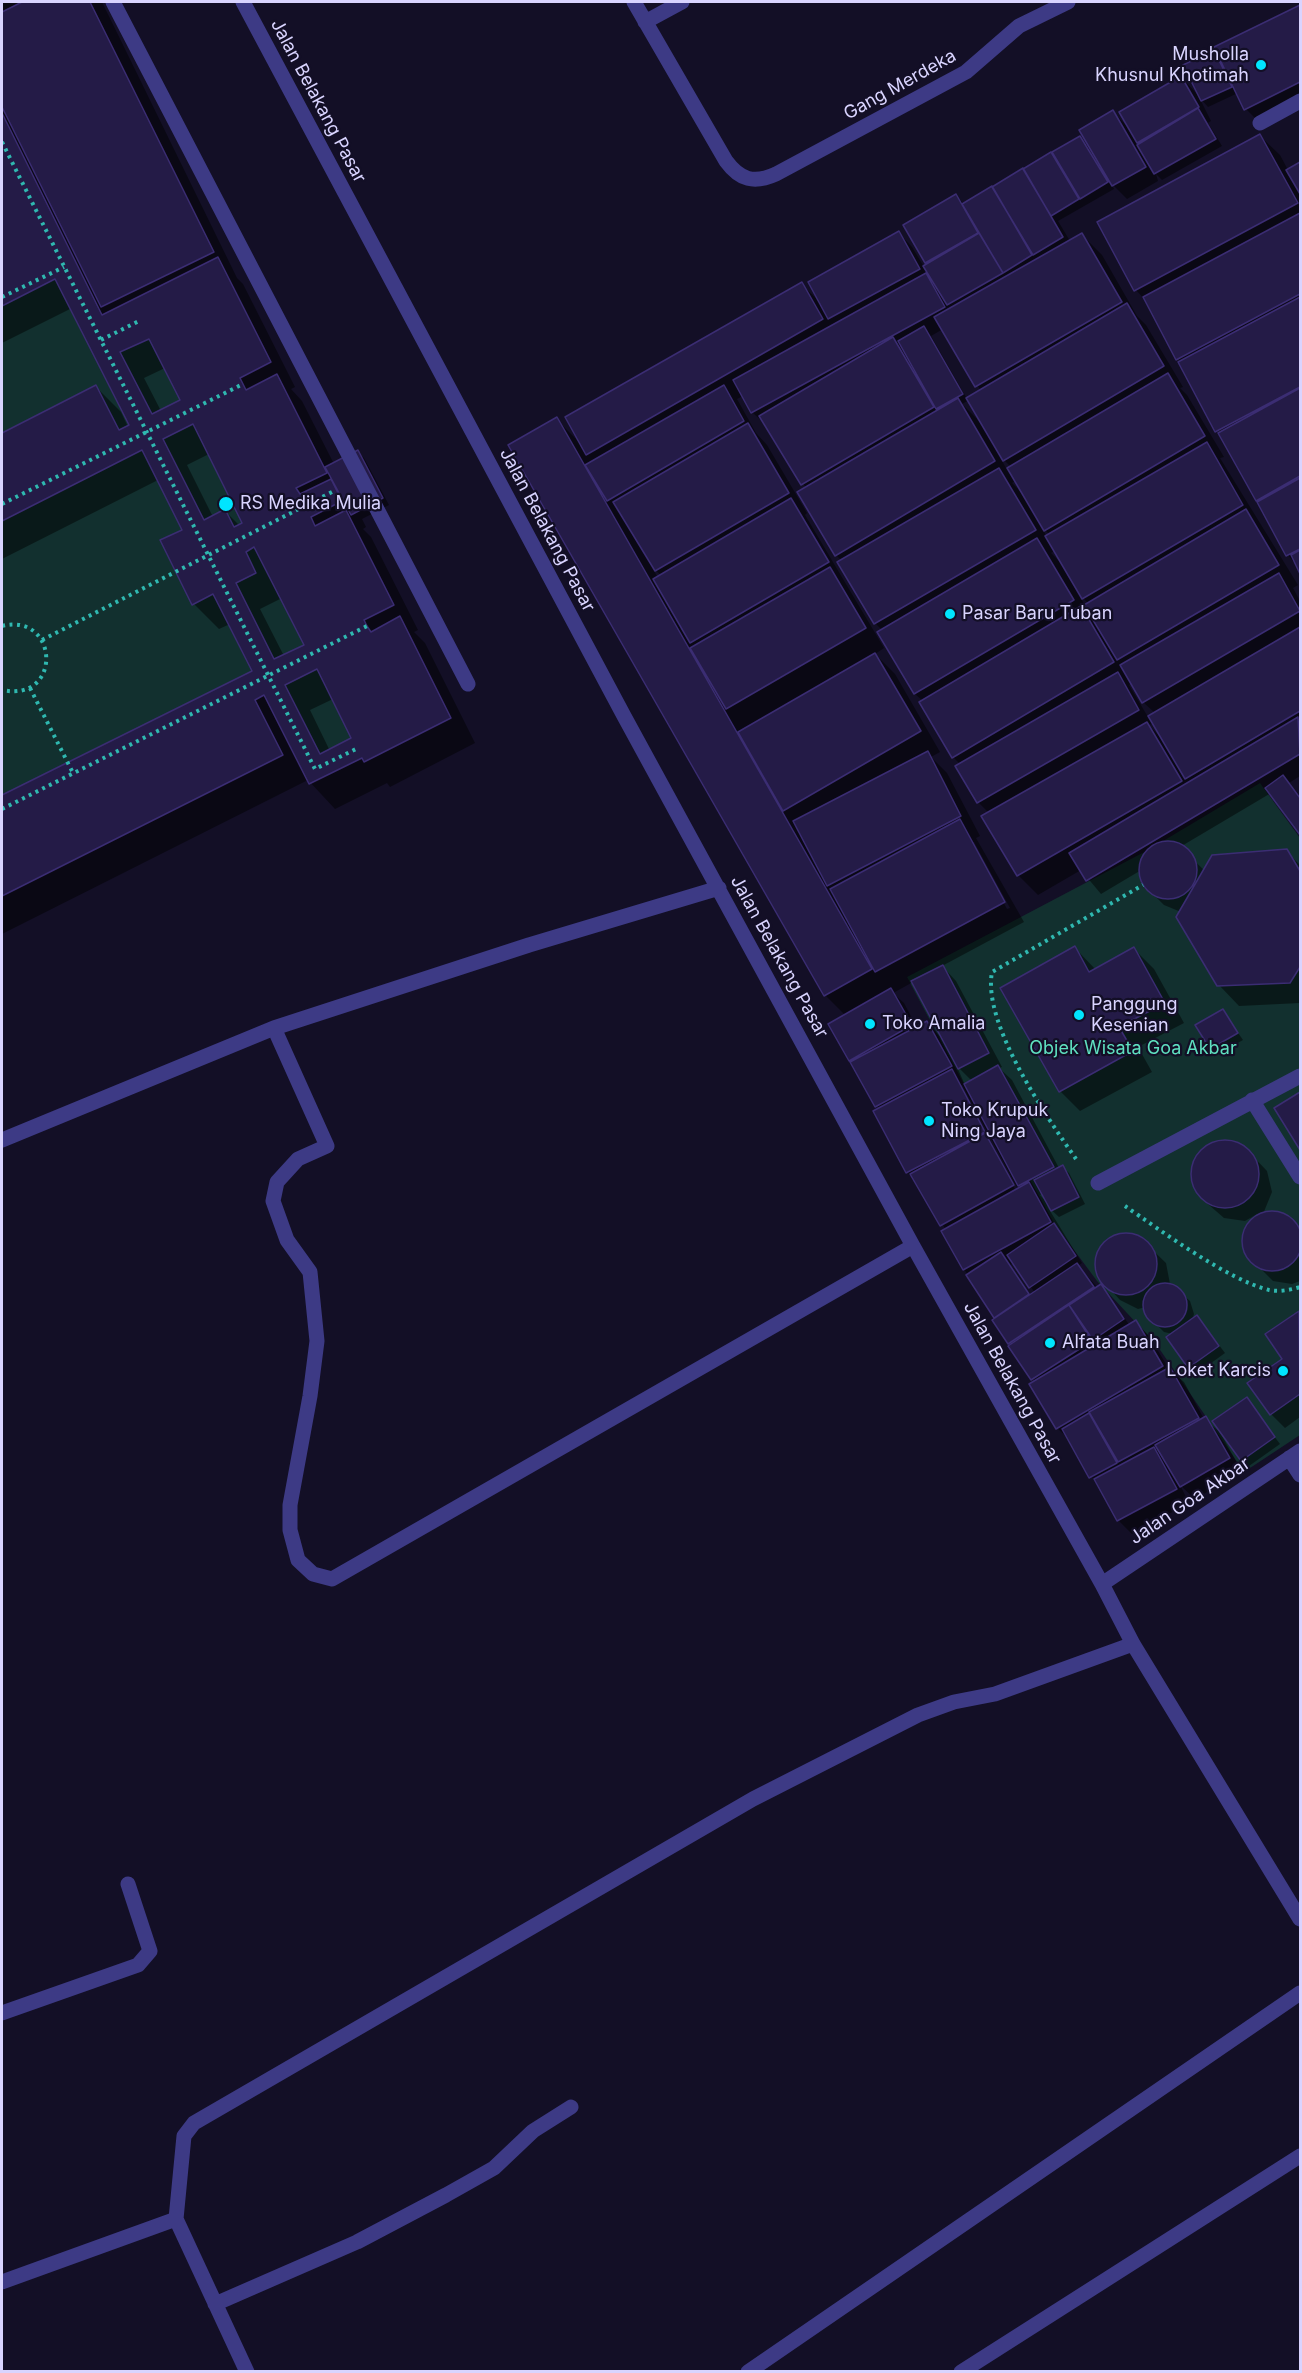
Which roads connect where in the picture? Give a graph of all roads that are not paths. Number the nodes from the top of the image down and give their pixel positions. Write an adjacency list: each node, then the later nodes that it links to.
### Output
1 (113, 2): 9 (street)
2 (243, 2): 10 (street, Jalan Belakang Pasar)
3 (634, 2): 6 (street)
4 (682, 2): 6 (street)
5 (1068, 2): 6 (street, Gang Merdeka)
6 (645, 22)
7 (1300, 101): 8 (street)
8 (1260, 123)
9 (468, 684)
10 (719, 888): 11 (street); 17 (street, Jalan Belakang Pasar)
11 (274, 1028): 14 (street); 17 (street)
12 (1300, 1076): 13 (street)
13 (1252, 1100): 15 (street); 16 (street)
14 (2, 1140)
15 (1300, 1177)
16 (1098, 1183)
17 (913, 1246): 20 (street, Jalan Belakang Pasar)
18 (1295, 1455): 19 (street); 20 (street, Jalan Goa Akbar)
19 (1300, 1476)
20 (1102, 1584): 21 (street, Jalan Belakang Pasar)
21 (1133, 1644): 23 (street, Jalan Belakang Pasar); 28 (street)
22 (128, 1884): 25 (street)
23 (1300, 1919)
24 (1300, 1993): 32 (street)
25 (2, 2013)
26 (571, 2107): 30 (street)
27 (1300, 2156): 33 (street)
28 (176, 2219): 29 (street); 30 (street)
29 (2, 2282)
30 (215, 2304): 31 (street)
31 (247, 2372)
32 (748, 2372)
33 (961, 2372)

